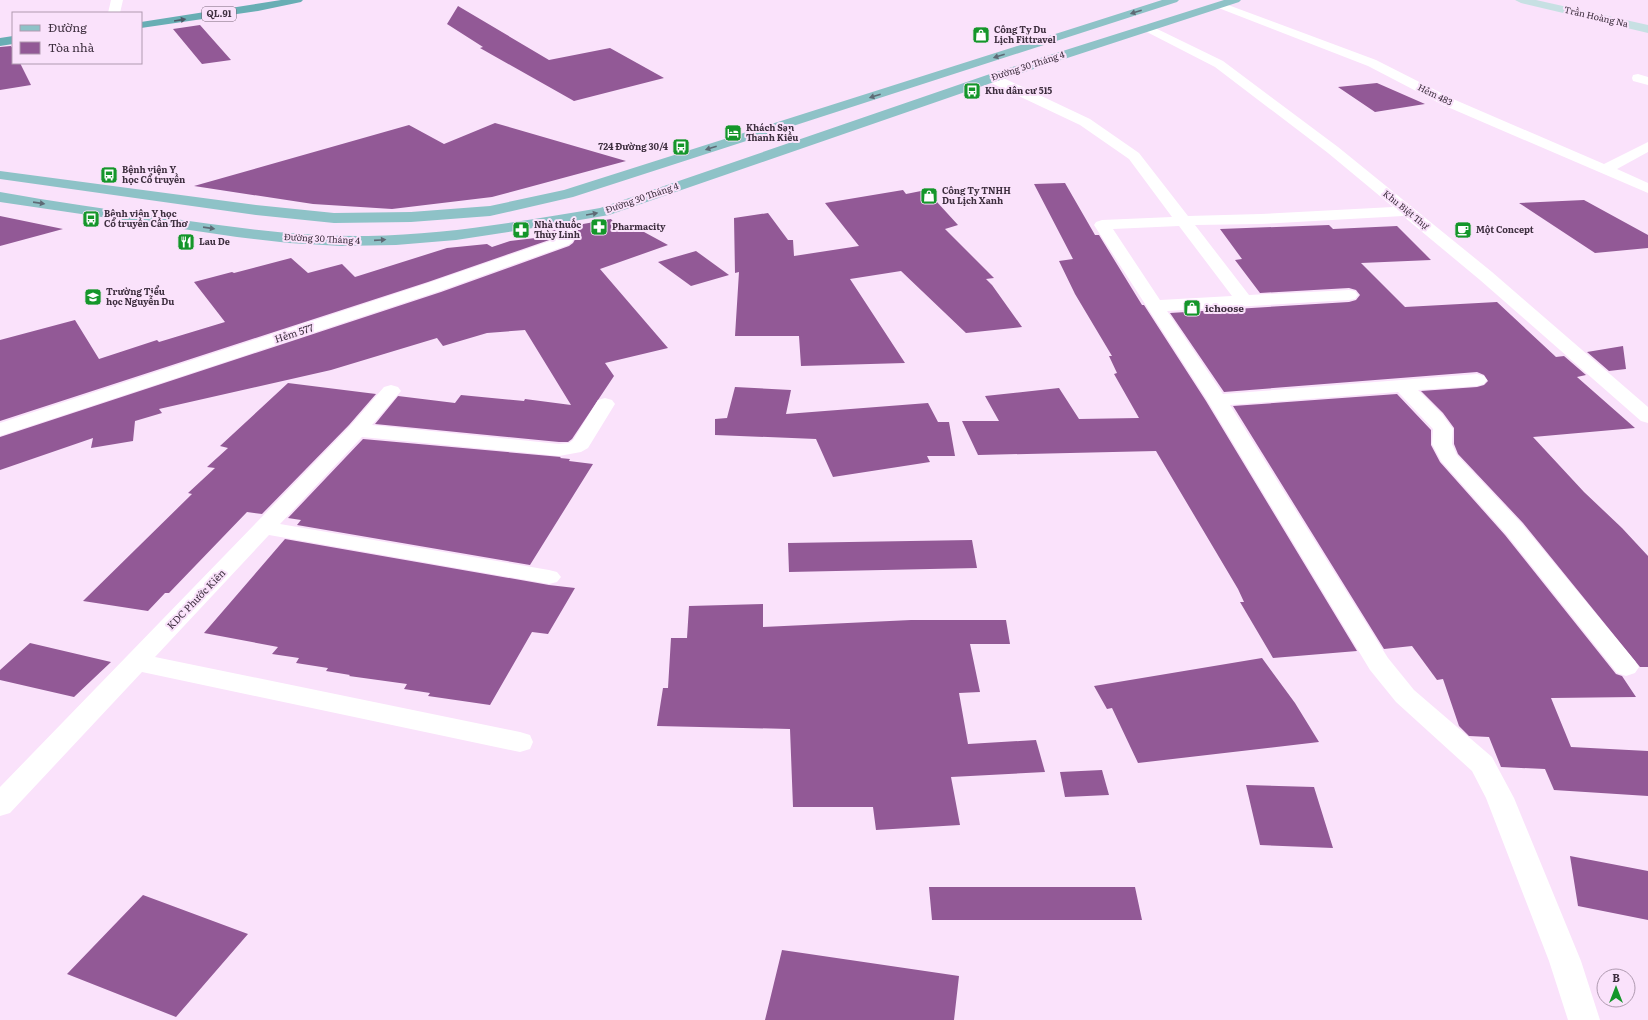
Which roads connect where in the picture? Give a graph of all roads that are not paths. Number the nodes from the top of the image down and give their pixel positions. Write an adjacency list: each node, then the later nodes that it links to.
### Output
1 (117, 0): 8 (street)
2 (297, 0): 10 (highway, QL.91, one-way to 2)
3 (1173, 0): 19 (main road, Đường 30 Tháng 4, one-way to 19)
4 (1235, 0): 7 (main road, Đường 30 Tháng 4)
5 (1521, 0): 12 (main road, Trần Hoàng Na)
6 (1550, 0): 9 (main road, Trần Hoàng Na)
7 (1220, 5): 11 (main road, Đường 30 Tháng 4); 17 (street, Hẻm 483)
8 (114, 12)
9 (1648, 22)
10 (142, 25)
11 (1148, 28): 15 (main road, Đường 30 Tháng 4); 22 (street, Khu Biệt Thự)
12 (1648, 29)
13 (12, 40): 14 (highway)
14 (0, 42)
15 (992, 78): 23 (main road, Đường 30 Tháng 4, one-way to 15); 24 (street)
16 (1648, 146): 17 (street)
17 (1606, 169): 20 (street, Hẻm 483)
18 (0, 175): 19 (main road, Đường 30 Tháng 4)
19 (41, 181): 21 (main road)
20 (1648, 188)
21 (3, 198): 23 (main road, Đường 30 Tháng 4, one-way to 23)
22 (1407, 211): 24 (street); 33 (street, Khu Biệt Thự)
23 (559, 220): 34 (street, Hẻm 577)
24 (1183, 221): 26 (street); 27 (street)
25 (1349, 295): 26 (street)
26 (1244, 301): 27 (street)
27 (1155, 306): 31 (street)
28 (1477, 380): 29 (street)
29 (1404, 387): 31 (street); 39 (street)
30 (391, 392): 35 (street, KDC Phước Kiên)
31 (1217, 400): 42 (street)
32 (604, 404): 35 (street)
33 (1648, 417)
34 (0, 430)
35 (358, 430): 36 (street, KDC Phước Kiên)
36 (265, 528): 37 (street); 38 (street, KDC Phước Kiên)
37 (549, 577)
38 (136, 662): 40 (street); 41 (street, KDC Phước Kiên)
39 (1626, 667)
40 (520, 742)
41 (0, 805)
42 (1584, 1020)

